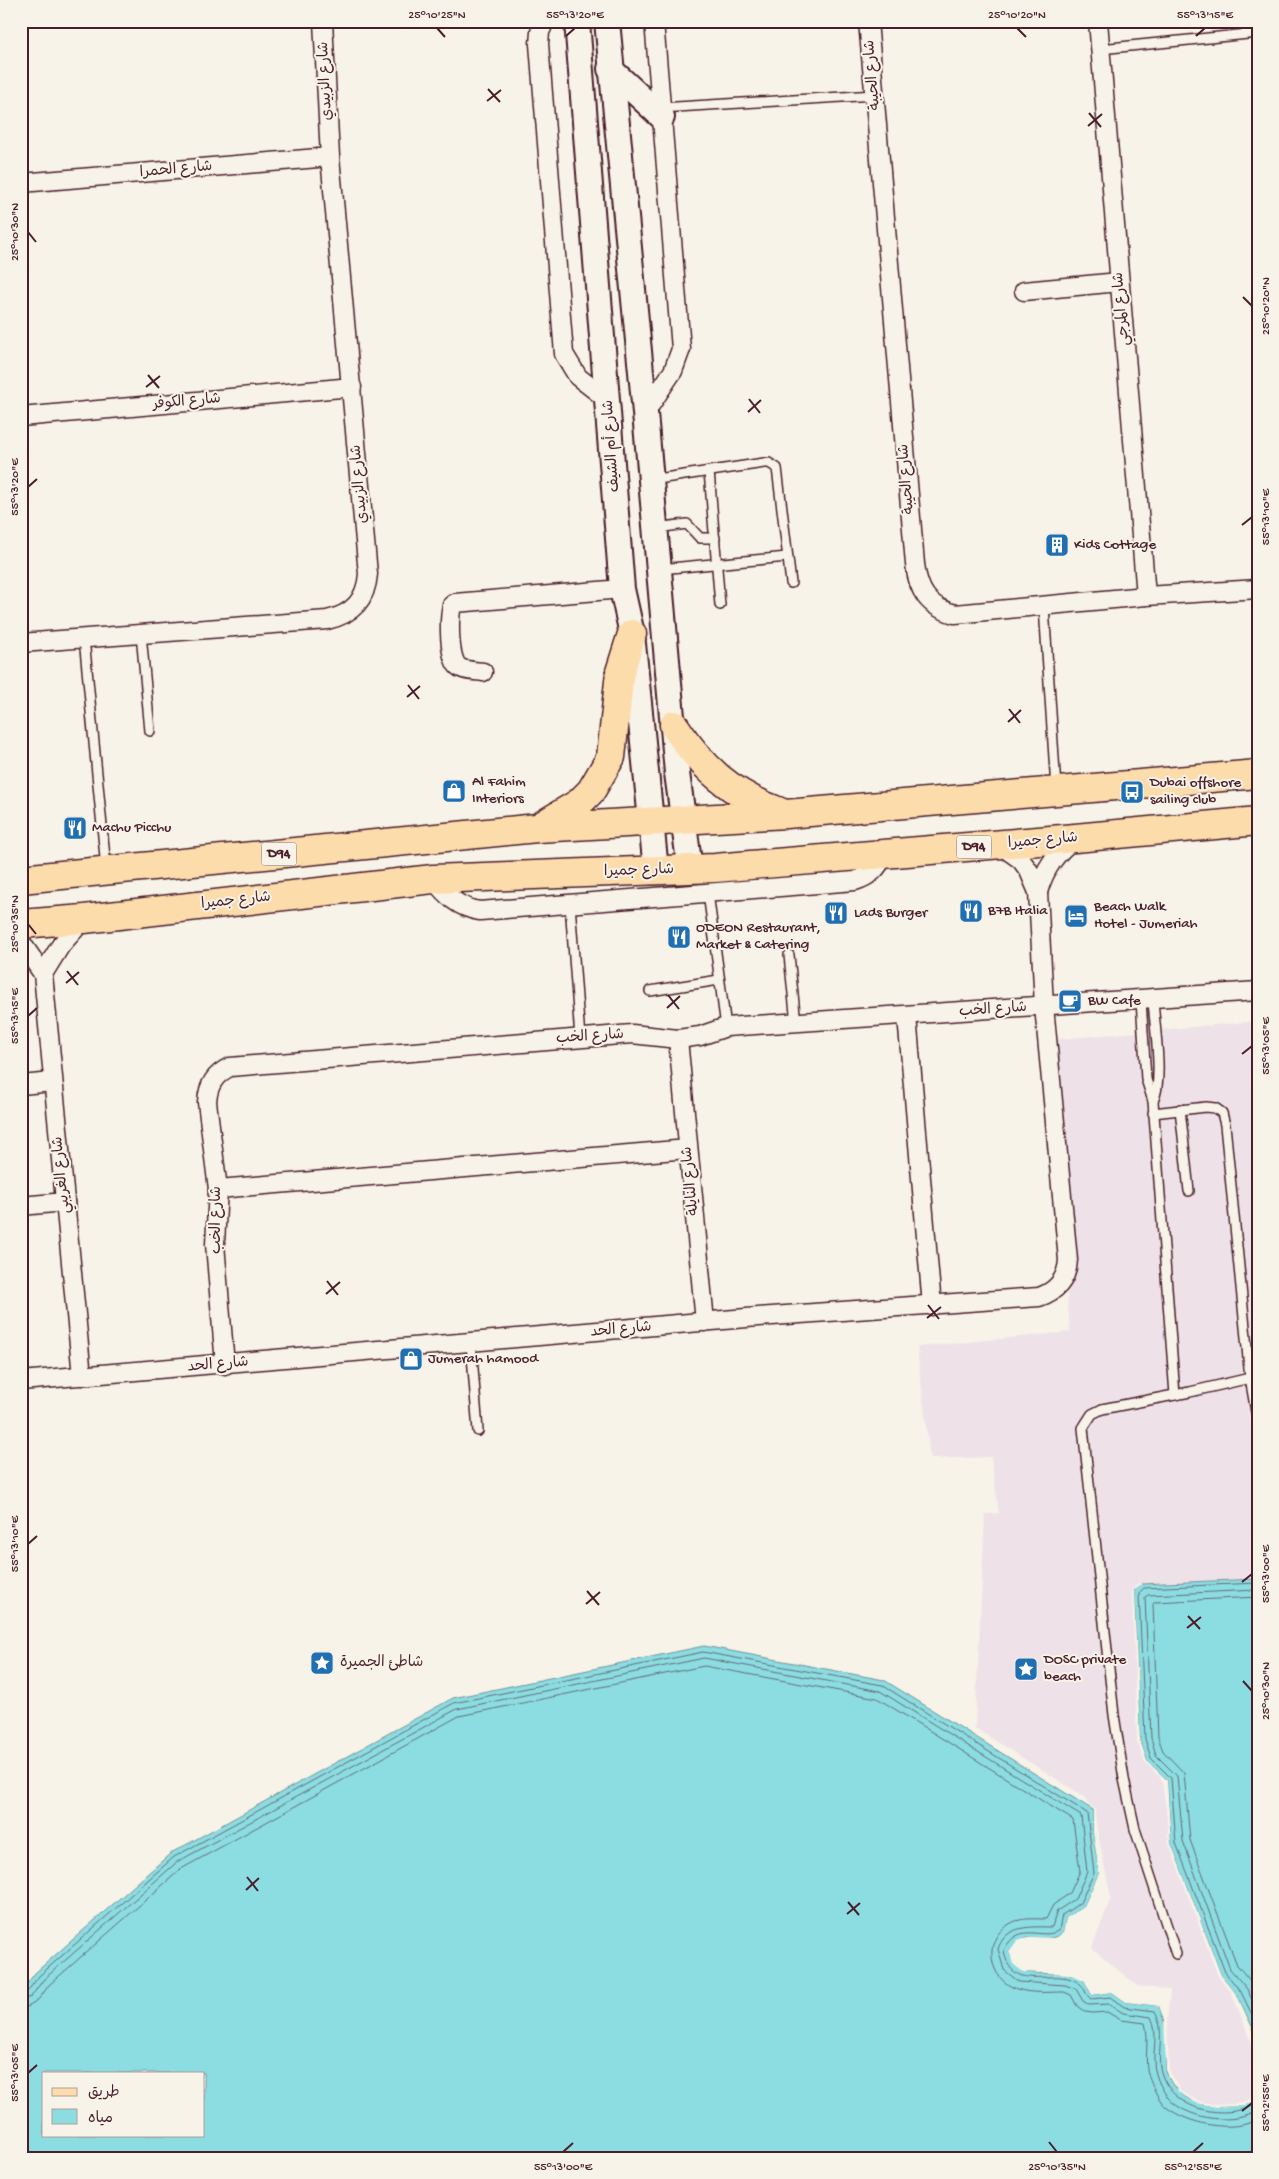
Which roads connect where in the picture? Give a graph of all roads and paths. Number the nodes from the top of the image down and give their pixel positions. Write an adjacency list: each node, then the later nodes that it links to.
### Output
1 (323, 21): 13 (street, شارع الزبيدي)
2 (545, 21): 18 (street)
3 (577, 21): 18 (main road, شارع أم الشيف)
4 (607, 21): 10 (main road)
5 (654, 21): 12 (street)
6 (868, 21): 11 (street, شارع الحيبة)
7 (1098, 21): 9 (street, شارع المرجي)
8 (1258, 33): 9 (lane)
9 (1100, 49): 15 (street, شارع المرجي)
10 (610, 69): 12 (main road); 19 (main road)
11 (875, 95): 12 (lane); 33 (street, شارع الحيبة)
12 (661, 112): 19 (street)
13 (330, 157): 14 (street, شارع الحمرا); 17 (street, شارع الزبيدي)
14 (21, 183)
15 (1119, 282): 16 (street); 31 (street, شارع المرجي)
16 (1024, 291)
17 (352, 387): 20 (street, شارع الكوفر); 34 (street, شارع الزبيدي)
18 (609, 401): 29 (main road, شارع أم الشيف)
19 (645, 413): 22 (main road)
20 (21, 417)
21 (709, 471): 22 (lane); 24 (lane); 25 (lane)
22 (651, 480): 23 (main road)
23 (656, 528): 24 (lane); 27 (main road)
24 (715, 538): 26 (lane)
25 (788, 557): 26 (lane); 28 (lane)
26 (718, 564): 27 (lane); 32 (lane)
27 (660, 569): 39 (main road)
28 (791, 583)
29 (622, 589): 35 (main road, شارع أم الشيف); 38 (street)
30 (1258, 589): 31 (street, شارع الحيبة)
31 (1146, 596): 33 (street, شارع الحيبة)
32 (720, 605)
33 (1044, 607): 42 (lane)
34 (141, 634): 36 (street, شارع الزبيدي); 40 (lane)
35 (632, 634): 45 (main road, شارع أم الشيف); 47 (main road)
36 (84, 638): 37 (street, شارع الزبيدي); 53 (lane)
37 (21, 643)
38 (483, 672)
39 (674, 725): 43 (main road); 44 (main road)
40 (150, 731)
41 (1258, 774): 42 (main road, D94)
42 (1056, 790): 43 (main road, D94)
43 (786, 814): 44 (main road, D94)
44 (683, 820): 45 (main road, D94); 51 (main road)
45 (650, 821): 47 (main road, D94); 52 (main road, شارع أم الشيف)
46 (1258, 821): 48 (main road, شارع جميرا / D94)
47 (537, 828): 53 (main road, D94)
48 (1075, 838): 49 (main road, شارع جميرا / D94); 57 (street)
49 (1000, 845): 50 (main road, شارع جميرا / D94); 57 (street)
50 (884, 854): 51 (main road, شارع جميرا / D94); 56 (street)
51 (690, 869): 52 (main road, شارع جميرا / D94)
52 (656, 870): 55 (main road, شارع جميرا / D94)
53 (106, 871): 54 (main road, D94)
54 (21, 879)
55 (432, 879): 58 (street); 59 (main road, شارع جميرا / D94)
56 (708, 892): 58 (street); 64 (lane)
57 (1038, 892): 68 (street, شارع الحد)
58 (570, 904): 72 (lane)
59 (84, 919): 60 (main road, شارع جميرا / D94); 63 (street)
60 (21, 924)
61 (21, 942): 63 (street, شارع الغريبي)
62 (789, 955): 70 (lane)
63 (43, 974): 74 (street, شارع الغريبي)
64 (719, 980): 65 (lane); 71 (lane)
65 (650, 991)
66 (1258, 991): 67 (street, شارع الخب)
67 (1147, 1000): 68 (street, شارع الخب); 77 (lane)
68 (1044, 1006): 69 (street, شارع الخب); 83 (street, شارع الحد)
69 (907, 1016): 70 (street, شارع الخب); 83 (street)
70 (796, 1023): 71 (street, شارع الخب)
71 (726, 1028): 73 (street, شارع الخب)
72 (580, 1038): 73 (street, شارع الخب); 79 (street, شارع الخب)
73 (678, 1039): 78 (street, شارع النايلة)
74 (53, 1082): 75 (street); 81 (street, شارع الغريبي)
75 (21, 1085)
76 (1180, 1109): 77 (lane); 80 (lane); 88 (lane)
77 (1153, 1113): 90 (lane)
78 (688, 1149): 79 (street); 84 (street, شارع النايلة)
79 (218, 1189): 86 (street, شارع الخب)
80 (1189, 1191)
81 (65, 1202): 82 (street); 87 (street, شارع الغريبي)
82 (21, 1206)
83 (932, 1306): 84 (street, شارع الحد)
84 (705, 1322): 85 (street, شارع الحد)
85 (471, 1343): 86 (street, شارع الحد); 92 (lane)
86 (225, 1365): 87 (street, شارع الحد)
87 (82, 1376): 89 (street, شارع الحد)
88 (1250, 1378): 90 (lane); 91 (lane)
89 (21, 1381)
90 (1175, 1395): 93 (lane)
91 (1256, 1412)
92 (478, 1431)
93 (1176, 1954)

